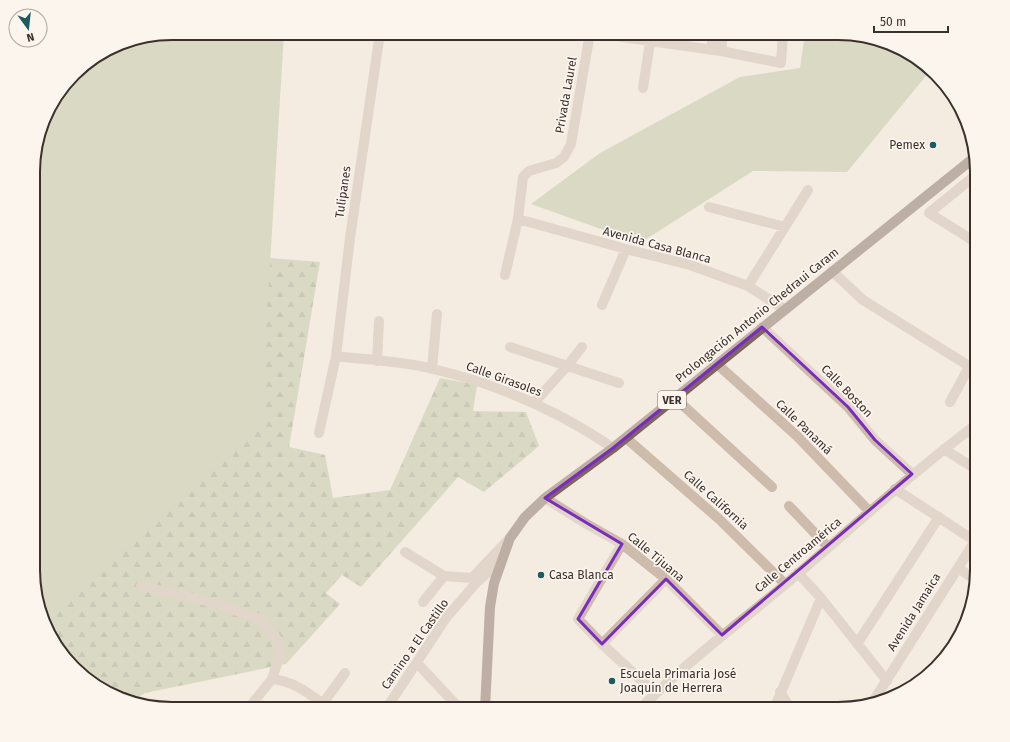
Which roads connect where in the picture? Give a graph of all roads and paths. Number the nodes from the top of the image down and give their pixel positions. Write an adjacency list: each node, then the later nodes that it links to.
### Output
1 (379, 40): 28 (street, Tulipanes)
2 (589, 40): 14 (street, Privada Laurel)
3 (638, 40): 7 (street)
4 (714, 40): 8 (street)
5 (720, 40): 8 (street)
6 (782, 40): 8 (street)
7 (650, 42): 8 (street); 9 (street)
8 (716, 51)
9 (642, 88)
10 (970, 161): 18 (main road, Prolongación Antonio Chedraui Caram / VER)
11 (970, 180): 16 (street)
12 (808, 190): 15 (street)
13 (709, 207): 15 (street)
14 (518, 219): 17 (street, Avenida Casa Blanca); 19 (street, Privada Laurel)
15 (784, 227): 20 (street)
16 (970, 239)
17 (626, 249): 20 (street, Avenida Casa Blanca); 21 (street)
18 (832, 271): 22 (main road, Prolongación Antonio Chedraui Caram / VER); 32 (street)
19 (505, 275)
20 (748, 286): 22 (street, Avenida Casa Blanca)
21 (602, 305)
22 (784, 309): 25 (main road, Prolongación Antonio Chedraui Caram / VER)
23 (437, 314): 33 (street)
24 (379, 321): 29 (street)
25 (762, 327): 31 (main road, Prolongación Antonio Chedraui Caram / VER); 45 (street, Calle Boston)
26 (510, 347): 30 (street)
27 (582, 347): 30 (street)
28 (336, 356): 29 (street, Calle Girasoles); 40 (street, Tulipanes)
29 (377, 361): 33 (street, Calle Girasoles)
30 (568, 365): 35 (street); 38 (street)
31 (718, 365): 36 (main road, Prolongación Antonio Chedraui Caram / VER); 50 (street, Calle Panamá)
32 (970, 367)
33 (432, 368): 38 (street, Calle Girasoles)
34 (970, 373): 37 (street)
35 (619, 383)
36 (675, 398): 41 (main road, Prolongación Antonio Chedraui Caram / VER); 46 (street)
37 (950, 402)
38 (534, 403): 42 (street, Calle Girasoles)
39 (970, 429): 43 (street, Calle Centroamérica)
40 (319, 433)
41 (626, 438): 42 (main road, Prolongación Antonio Chedraui Caram / VER); 65 (street, Calle California)
42 (613, 448): 48 (main road, Prolongación Antonio Chedraui Caram / VER)
43 (944, 449): 44 (street); 45 (street, Calle Centroamérica)
44 (970, 466)
45 (912, 474): 47 (street, Calle Centroamérica)
46 (772, 487)
47 (895, 489): 50 (street, Calle Centroamérica); 51 (street)
48 (545, 498): 53 (main road, Prolongación Antonio Chedraui Caram / VER); 54 (street, Calle Tijuana)
49 (789, 506): 55 (street)
50 (869, 511): 55 (street, Calle Centroamérica)
51 (939, 517): 52 (street); 71 (street)
52 (970, 536)
53 (510, 538): 58 (main road, Prolongación Antonio Chedraui Caram / VER); 64 (street, Camino a El Castillo)
54 (622, 544): 63 (street, Calle Tijuana); 70 (street)
55 (828, 547): 60 (street, Calle Centroamérica)
56 (970, 549): 59 (street, Avenida Jamaica)
57 (405, 552): 61 (street)
58 (501, 561): 64 (street, Camino a El Castillo); 84 (main road, Prolongación Antonio Chedraui Caram / VER)
59 (958, 568): 62 (street); 75 (street, Avenida Jamaica)
60 (798, 573): 65 (street, Calle Centroamérica); 67 (street)
61 (444, 576): 64 (street); 68 (street)
62 (970, 576)
63 (666, 579): 69 (street, Calle Tijuana); 70 (street)
64 (475, 580): 72 (street, Camino a El Castillo)
65 (785, 584): 69 (street, Calle Centroamérica)
66 (141, 586): 74 (street)
67 (821, 598): 71 (street); 76 (street)
68 (423, 602)
69 (722, 635): 77 (street, Calle Centroamérica)
70 (602, 644): 77 (street)
71 (857, 644): 75 (street)
72 (417, 663): 82 (street, Camino a El Castillo); 83 (street)
73 (345, 673): 81 (street)
74 (272, 679): 79 (street); 80 (street)
75 (887, 681): 78 (street, Avenida Jamaica)
76 (780, 692): 86 (street); 87 (street)
77 (656, 693): 85 (street, Calle Centroamérica)
78 (880, 695)
79 (254, 702)
80 (318, 702)
81 (327, 702)
82 (391, 702)
83 (453, 702)
84 (485, 702)
85 (647, 702)
86 (776, 702)
87 (786, 702)

